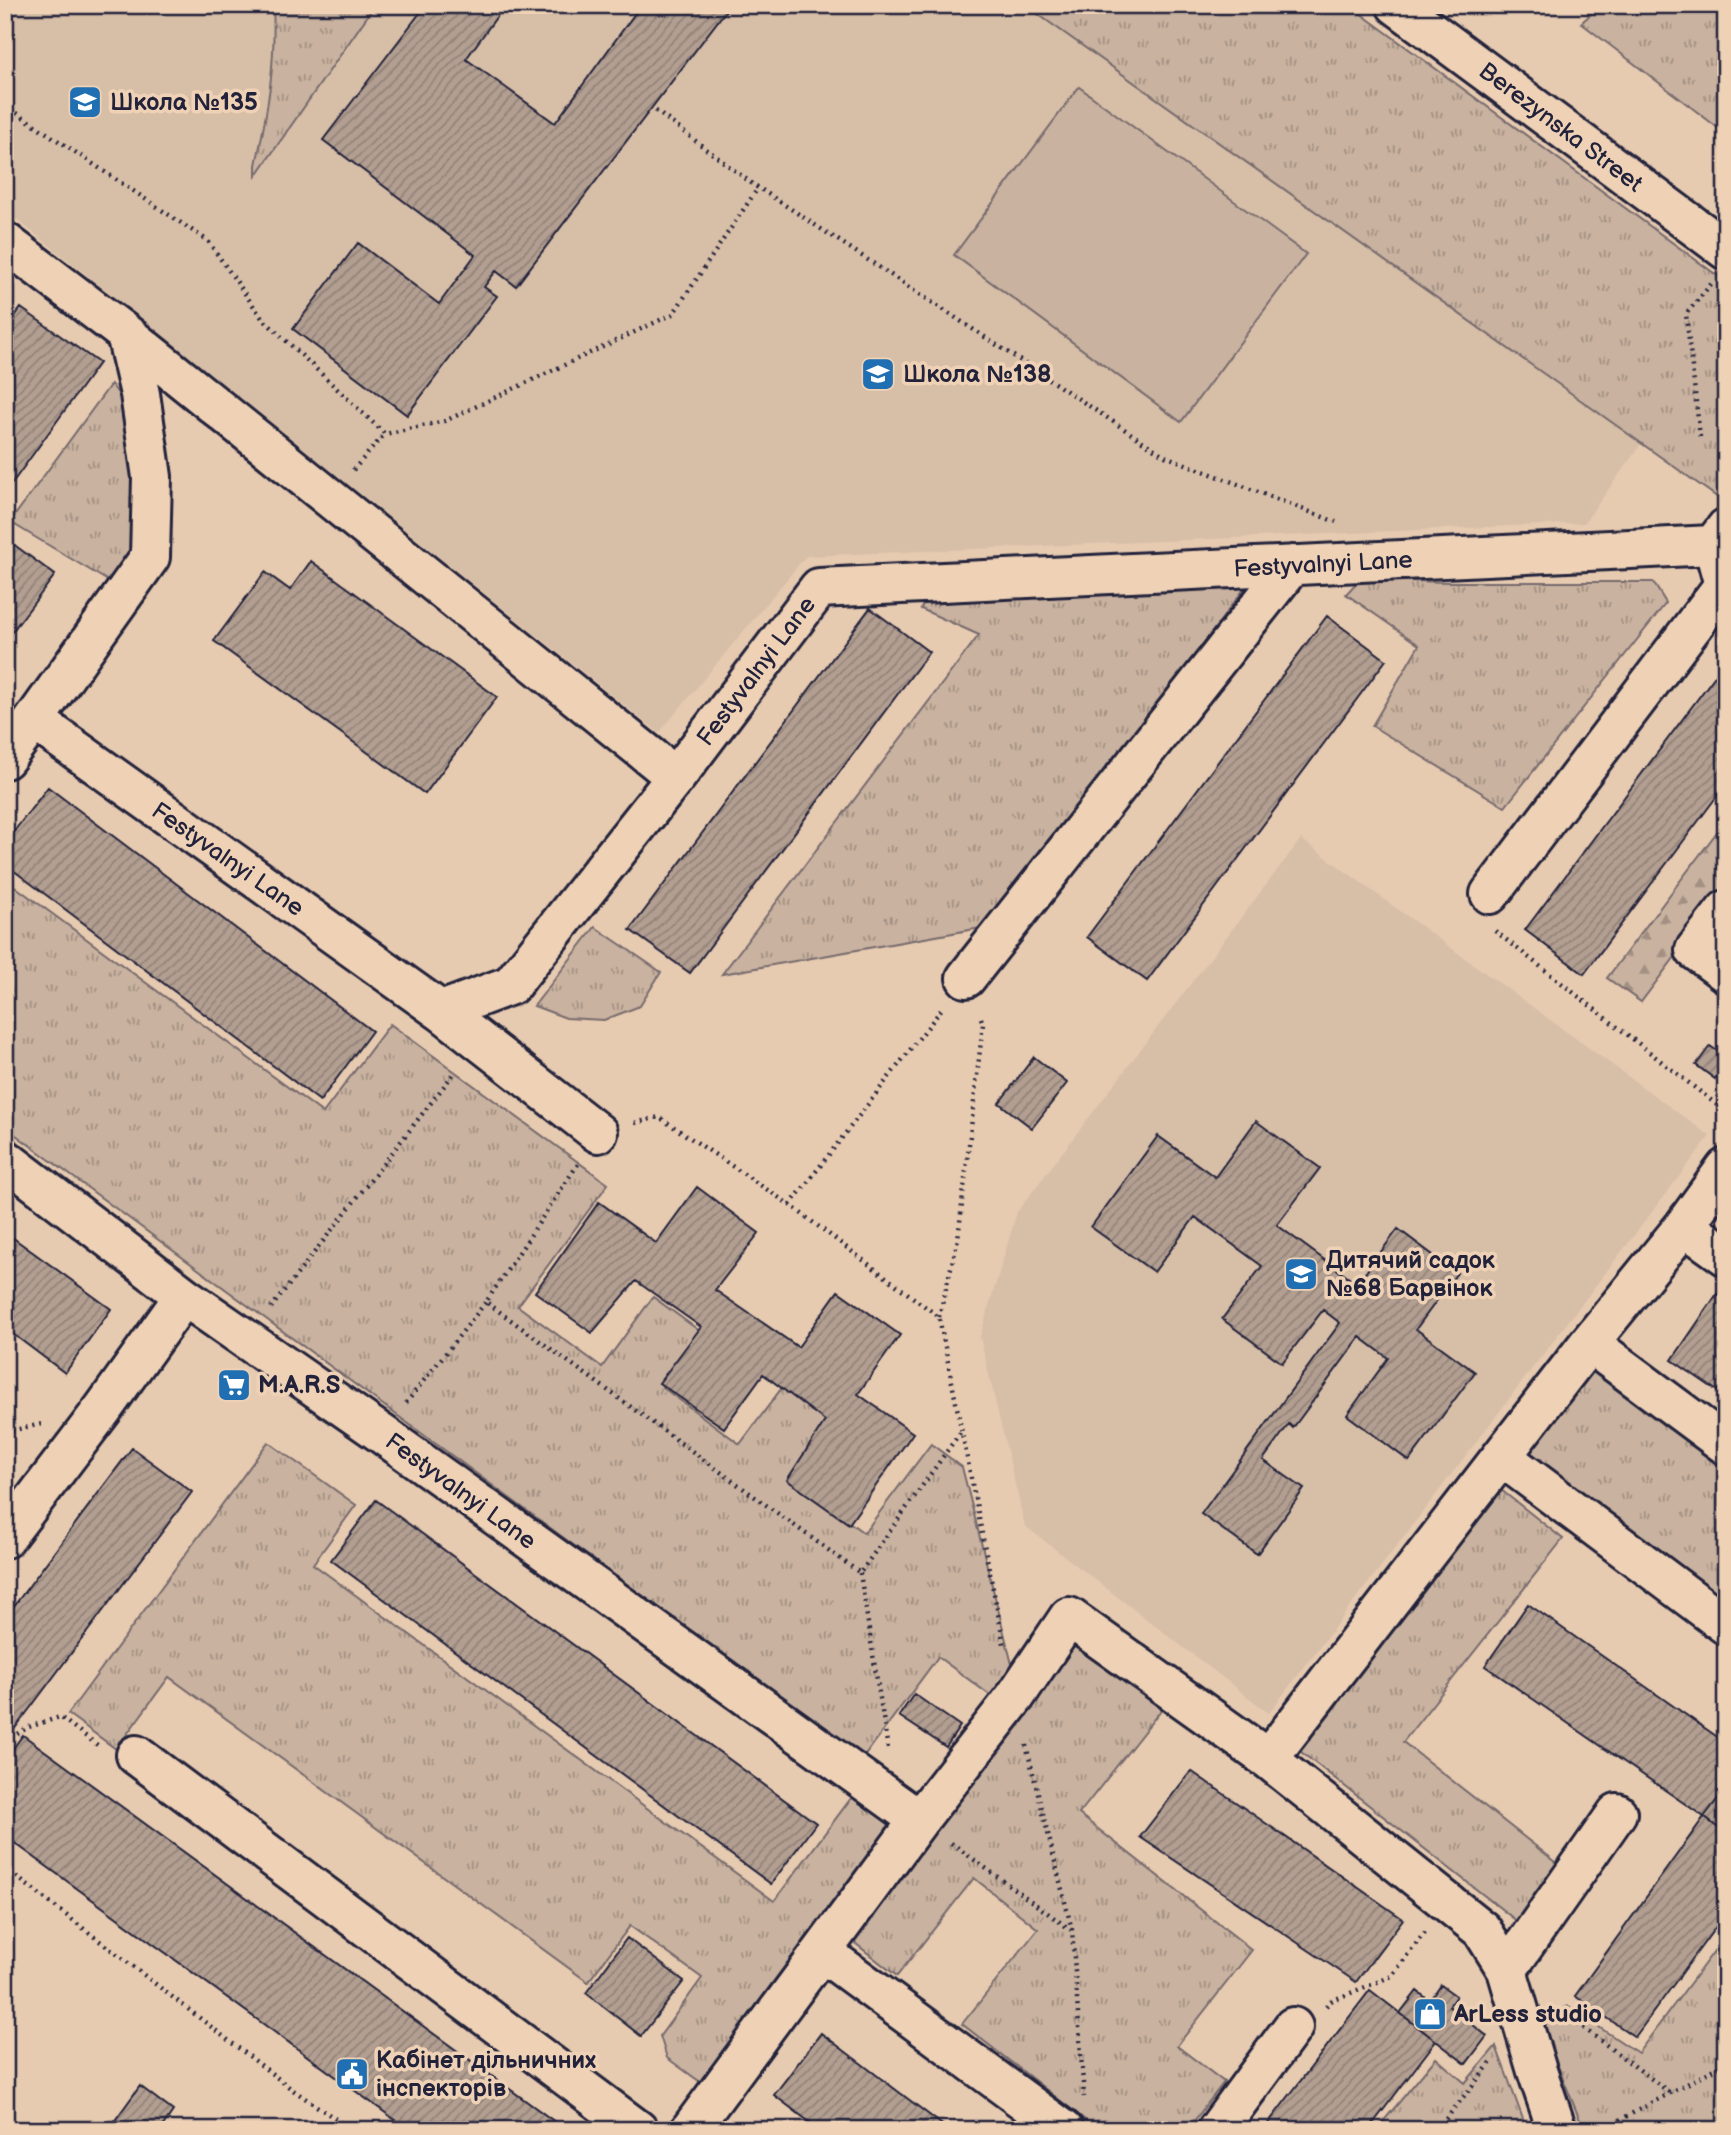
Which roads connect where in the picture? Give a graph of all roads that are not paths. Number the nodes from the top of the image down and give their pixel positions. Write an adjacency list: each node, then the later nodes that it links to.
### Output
1 (1396, 5): 3 (street, Berezynska Street)
2 (5, 242): 4 (street)
3 (1722, 263)
4 (126, 334): 7 (street); 9 (street)
5 (1719, 536): 6 (street, Festyvalnyi Lane); 10 (street)
6 (1292, 565): 9 (street, Festyvalnyi Lane); 13 (street)
7 (34, 720): 8 (street); 14 (street, Festyvalnyi Lane)
8 (5, 759)
9 (676, 777): 14 (street, Festyvalnyi Lane)
10 (1490, 894)
11 (1726, 910): 12 (street)
12 (1726, 973)
13 (966, 978)
14 (441, 1011): 15 (street)
15 (598, 1133)
16 (5, 1159): 20 (street, Festyvalnyi Lane)
17 (1726, 1168): 18 (street)
18 (1684, 1226): 19 (street); 21 (street)
19 (1726, 1256)
20 (184, 1296): 24 (street); 28 (street, Festyvalnyi Lane)
21 (1589, 1343): 22 (street); 23 (street)
22 (1726, 1445)
23 (1502, 1457): 25 (street); 27 (street)
24 (5, 1538)
25 (1726, 1625)
26 (136, 1755): 34 (street)
27 (1268, 1759): 28 (street); 31 (street)
28 (908, 1812): 30 (street)
29 (1617, 1813): 31 (street)
30 (822, 1952): 33 (street); 35 (street)
31 (1507, 1969): 37 (street)
32 (1293, 2027): 36 (street)
33 (1074, 2116)
34 (638, 2130)
35 (690, 2130)
36 (1217, 2130)
37 (1557, 2130)

